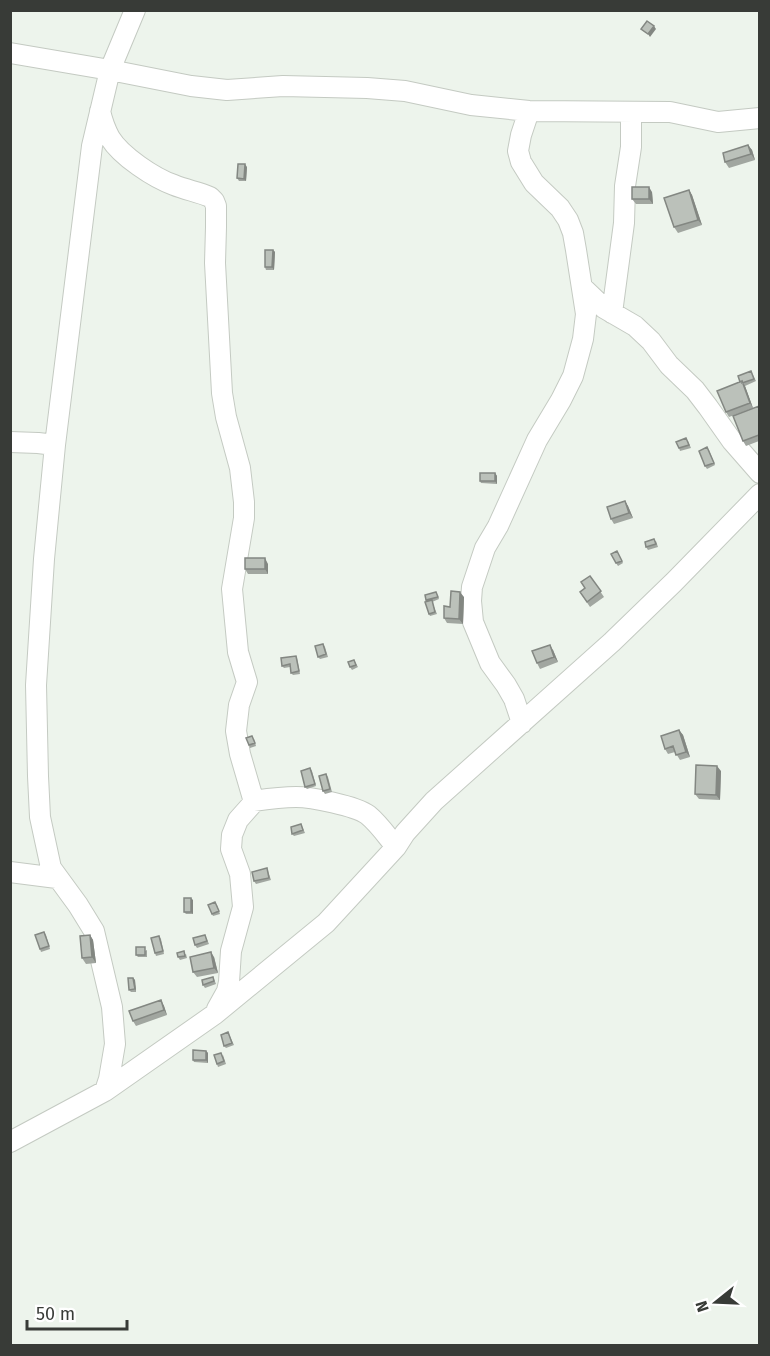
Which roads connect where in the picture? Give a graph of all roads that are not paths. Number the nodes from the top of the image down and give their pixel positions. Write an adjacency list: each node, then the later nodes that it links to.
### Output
1 (135, 10): 3 (street)
2 (10, 53): 3 (street)
3 (110, 70): 4 (street); 5 (street)
4 (100, 111): 8 (street); 9 (street)
5 (529, 111): 6 (street); 10 (street)
6 (631, 112): 7 (street); 11 (street)
7 (759, 118)
8 (111, 139): 9 (street); 17 (street)
9 (92, 146): 13 (street)
10 (582, 287): 11 (street); 16 (street)
11 (612, 313): 14 (street)
12 (10, 442): 13 (street)
13 (55, 445): 20 (street)
14 (759, 473)
15 (759, 494): 16 (street)
16 (522, 723): 18 (street)
17 (254, 801): 18 (street); 21 (street)
18 (396, 847): 21 (street)
19 (10, 872): 20 (street)
20 (57, 878): 22 (street)
21 (215, 1014): 22 (street)
22 (105, 1091): 23 (street)
23 (10, 1142)

